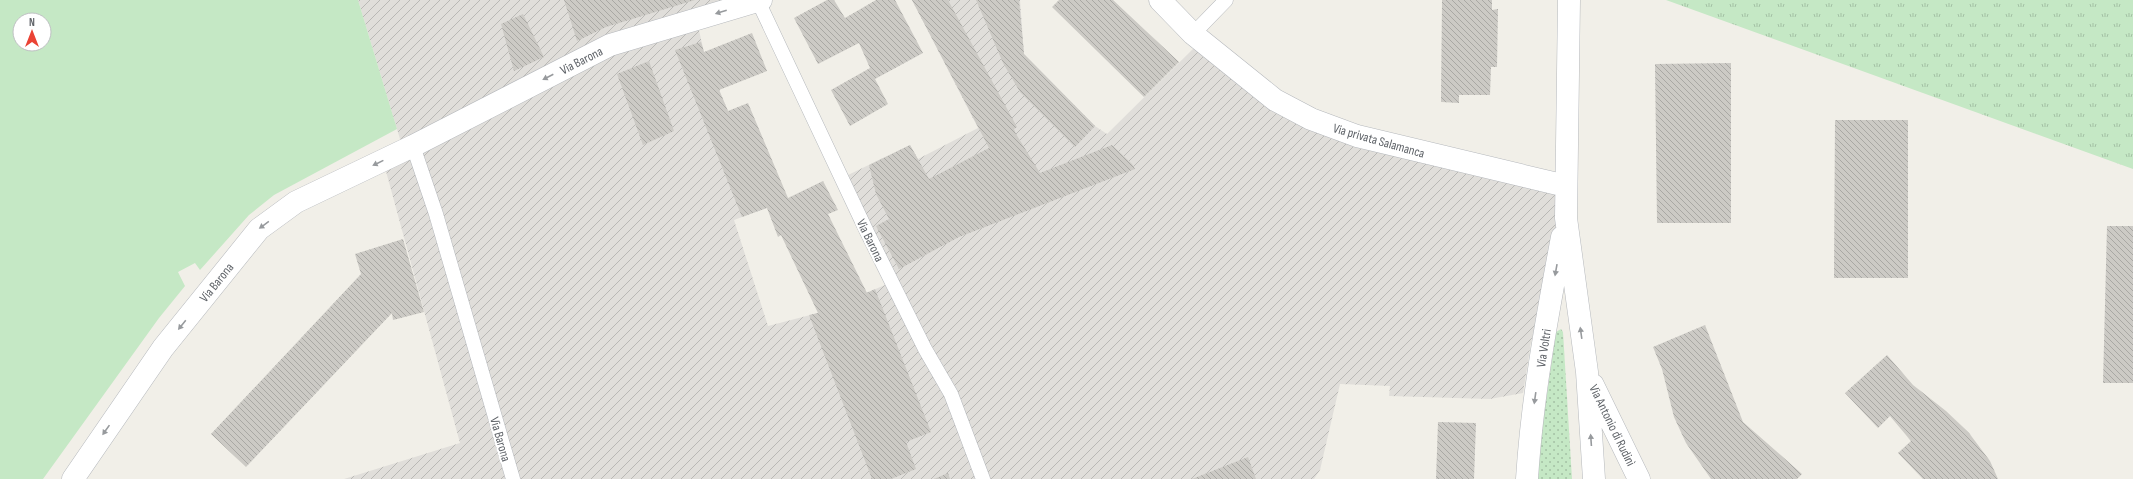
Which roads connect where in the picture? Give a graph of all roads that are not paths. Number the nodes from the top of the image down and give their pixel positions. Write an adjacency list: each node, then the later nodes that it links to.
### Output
1 (760, 0): 6 (street, Via Barona, one-way to 6); 12 (lane, Via Barona)
2 (1160, 0): 5 (street, Via privata Salamanca)
3 (1226, 0): 5 (lane)
4 (1569, 0): 7 (street, Via Voltri)
5 (1193, 34): 7 (street, Via privata Salamanca)
6 (413, 146): 10 (street, Via Barona, one-way to 10); 11 (lane, Via Barona)
7 (1566, 186): 8 (street, Via Voltri)
8 (1566, 218): 9 (street, Via Voltri, one-way to 8); 13 (street, Via Voltri, one-way to 13)
9 (1586, 372): 14 (street, Via Voltri, one-way to 9); 15 (street, Via Antonio di Rudinì)
10 (73, 479)
11 (513, 479)
12 (983, 479)
13 (1528, 479)
14 (1594, 479)
15 (1639, 479)

